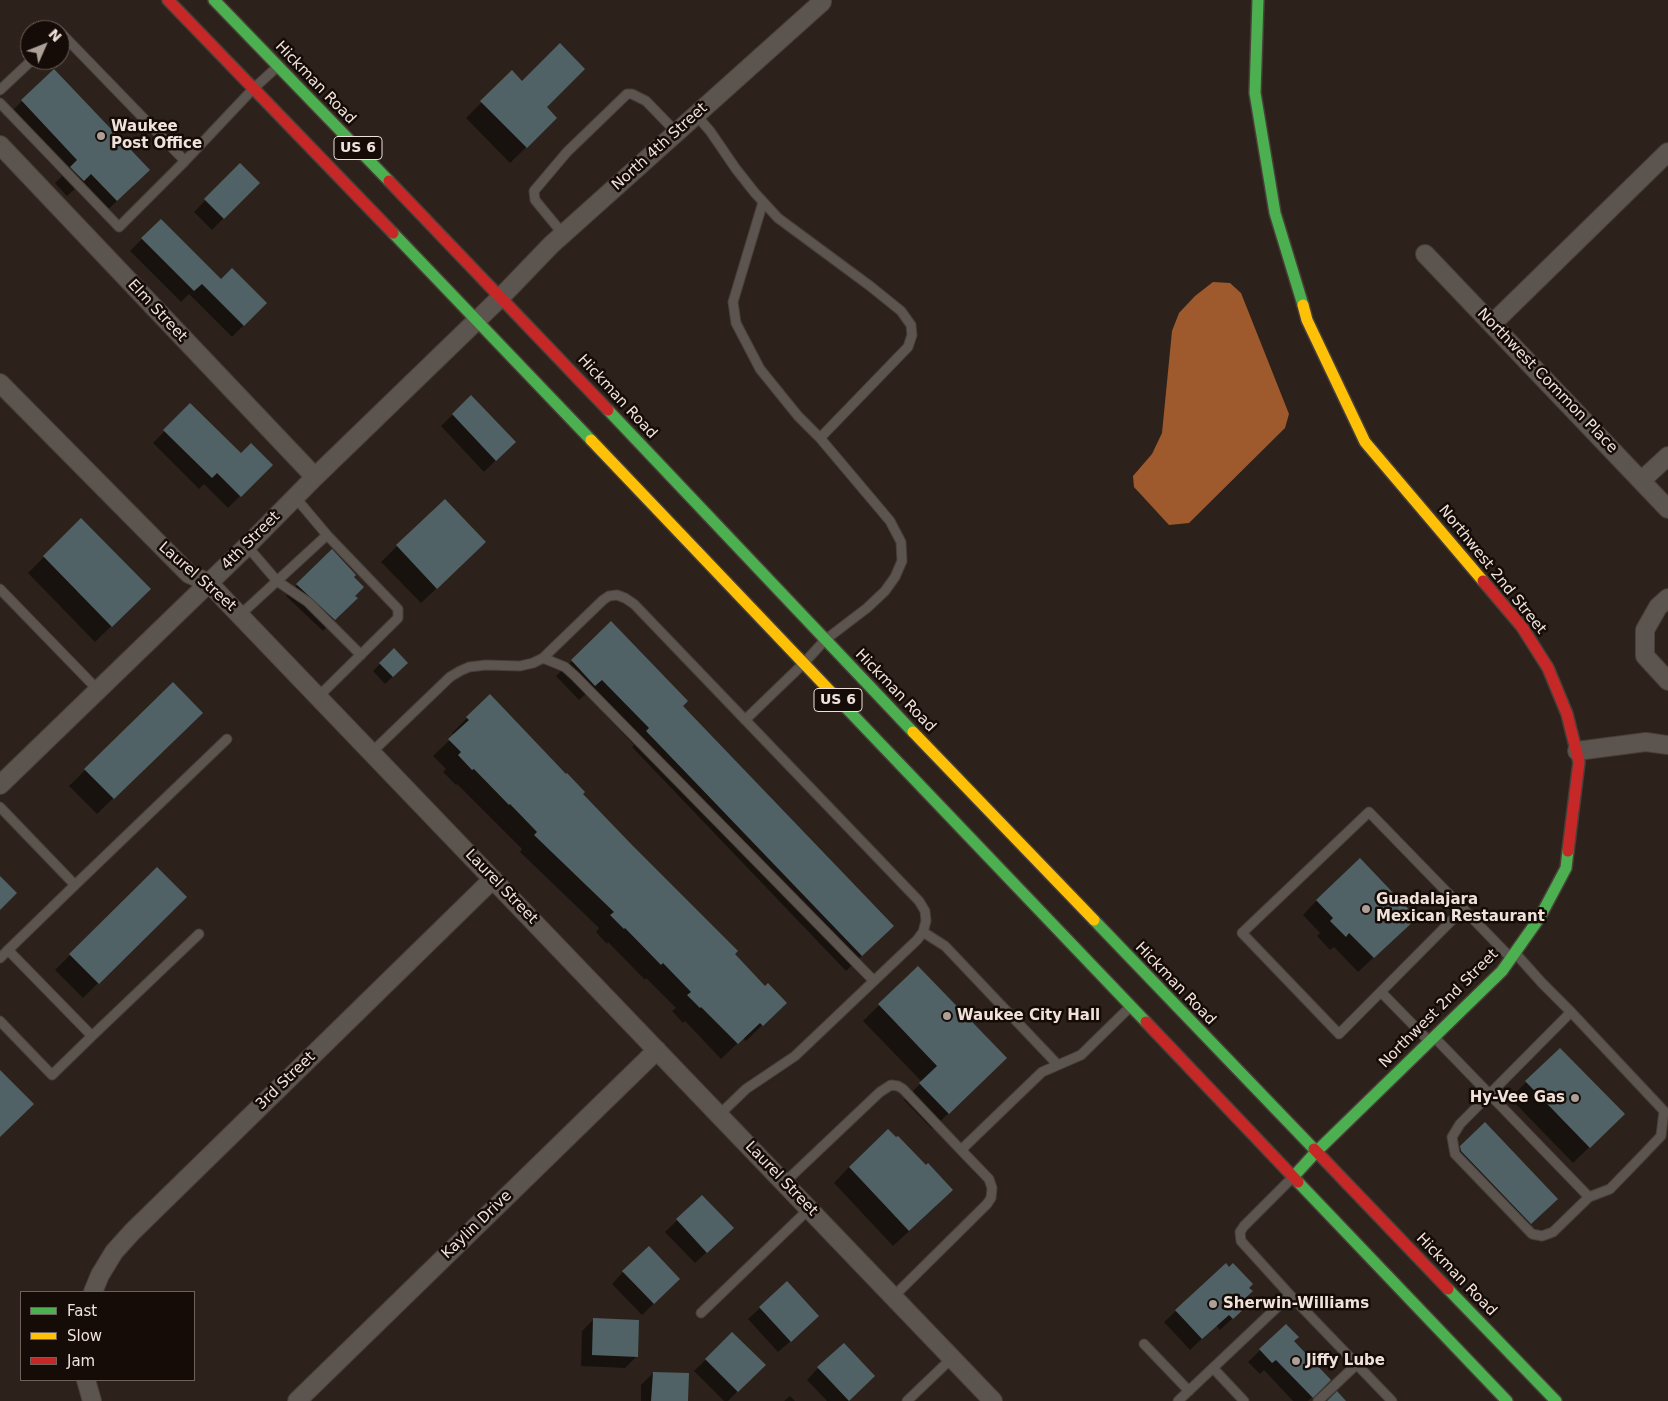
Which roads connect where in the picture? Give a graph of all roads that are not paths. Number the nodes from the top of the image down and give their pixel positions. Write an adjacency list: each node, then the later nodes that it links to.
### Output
1 (168, 0): 8 (main road, US 6)
2 (214, 0): 6 (main road, Hickman Road / US 6)
3 (1258, 0): 46 (main road, Northwest 2nd Street)
4 (822, 2): 11 (street, North 4th Street)
5 (70, 42): 15 (lane)
6 (278, 66): 8 (lane); 19 (main road, Hickman Road / US 6)
7 (21, 70): 9 (lane)
8 (254, 89): 15 (lane); 20 (main road, US 6)
9 (0, 90)
10 (0, 103): 15 (lane)
11 (696, 115): 12 (street, North 4th Street); 16 (lane)
12 (677, 133): 17 (street, North 4th Street); 17 (lane)
13 (0, 145): 25 (street, Elm Street)
14 (1668, 152): 21 (street)
15 (185, 161)
16 (763, 202): 23 (lane); 23 (lane)
17 (563, 234): 19 (street, North 4th Street)
18 (1425, 254): 21 (street, Northwest Common Place)
19 (501, 297): 20 (street, 4th Street); 36 (main road, Hickman Road / US 6)
20 (476, 320): 25 (street, 4th Street); 39 (main road, US 6)
21 (1492, 324): 26 (street, Northwest Common Place)
22 (0, 383): 32 (street, Laurel Street)
23 (820, 438): 36 (lane)
24 (1668, 456): 26 (street)
25 (315, 477): 27 (street, 4th Street)
26 (1642, 480): 28 (street, Northwest Common Place)
27 (295, 497): 29 (lane); 30 (street, 4th Street)
28 (1668, 509)
29 (327, 535): 31 (lane); 37 (lane)
30 (247, 546): 31 (lane); 32 (street, 4th Street)
31 (278, 580): 35 (lane); 37 (lane)
32 (209, 583): 35 (street, Laurel Street); 41 (street, 4th Street)
33 (0, 589): 41 (lane)
34 (1668, 598): 40 (street)
35 (240, 615): 42 (street, Laurel Street)
36 (825, 640): 39 (lane); 70 (main road, Hickman Road / US 6)
37 (361, 655): 42 (lane)
38 (543, 658): 43 (lane); 47 (lane); 58 (lane)
39 (804, 663): 43 (lane); 60 (main road, US 6)
40 (1668, 680)
41 (98, 690): 48 (street, 4th Street)
42 (319, 696): 47 (street, Laurel Street)
43 (745, 720): 53 (lane)
44 (227, 739): 51 (lane)
45 (1668, 745): 46 (street)
46 (1577, 751): 56 (main road, Northwest 2nd Street)
47 (372, 752): 50 (street, Laurel Street)
48 (0, 785)
49 (0, 807): 51 (lane)
50 (493, 879): 65 (street, Laurel Street); 75 (street, 3rd Street)
51 (75, 885): 55 (lane)
52 (1463, 909): 56 (lane); 59 (lane); 59 (lane)
53 (923, 932): 58 (lane); 66 (lane)
54 (199, 934): 63 (lane)
55 (8, 950): 57 (lane); 63 (lane)
56 (1513, 956): 61 (lane); 64 (main road, Northwest 2nd Street)
57 (0, 958)
58 (874, 981): 68 (lane)
59 (1381, 992): 64 (lane)
60 (1131, 1006): 66 (lane); 71 (main road, US 6)
61 (1571, 1012): 67 (lane); 73 (lane)
62 (0, 1021): 63 (lane)
63 (92, 1036)
64 (1432, 1039): 67 (lane); 70 (main road, Northwest 2nd Street)
65 (657, 1050): 68 (street, Laurel Street); 86 (street, Kaylin Drive)
66 (1058, 1065): 69 (lane)
67 (1490, 1094): 73 (lane); 73 (lane)
68 (719, 1115): 72 (street, Laurel Street)
69 (961, 1150): 72 (lane); 77 (lane)
70 (1316, 1152): 71 (main road, Northwest 2nd Street); 94 (main road, Hickman Road / US 6)
71 (1294, 1176): 76 (lane); 93 (main road, US 6)
72 (784, 1183): 74 (street, Laurel Street)
73 (1589, 1197)
74 (809, 1209): 77 (street, Laurel Street); 78 (lane)
75 (93, 1291)
76 (1290, 1295): 81 (lane); 82 (lane)
77 (893, 1297): 80 (street, Laurel Street)
78 (701, 1313)
79 (1144, 1344): 84 (lane)
80 (952, 1358): 87 (lane); 88 (street, Laurel Street)
81 (1357, 1364): 91 (lane); 92 (lane)
82 (1213, 1368): 84 (lane); 90 (lane)
83 (86, 1381): 85 (street)
84 (1189, 1391): 89 (lane)
85 (92, 1401)
86 (297, 1401)
87 (907, 1401)
88 (993, 1401)
89 (1178, 1401)
90 (1244, 1401)
91 (1318, 1401)
92 (1392, 1401)
93 (1507, 1401)
94 (1556, 1401)

